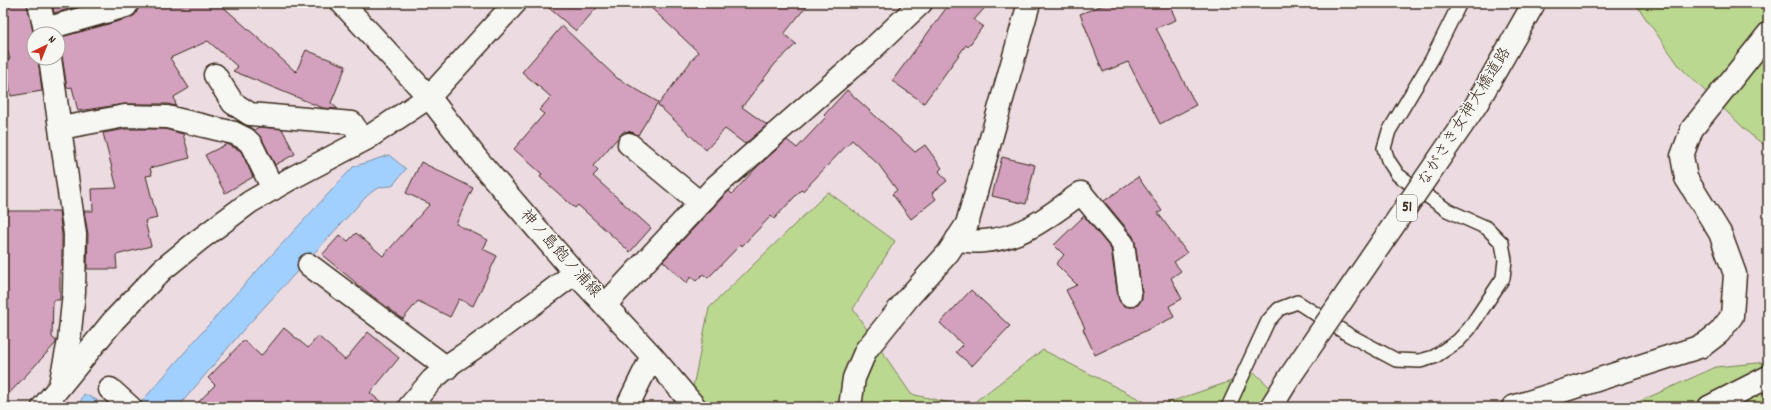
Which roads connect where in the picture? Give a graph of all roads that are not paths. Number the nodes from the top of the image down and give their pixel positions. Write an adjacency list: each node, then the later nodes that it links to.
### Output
1 (39, 3): 9 (street)
2 (342, 3): 14 (street, 神ノ島飽ノ浦線)
3 (515, 3): 14 (street)
4 (921, 3): 19 (street)
5 (1029, 3): 20 (street)
6 (1460, 3): 36 (lane)
7 (1534, 3): 37 (street, ながさき女神大橋道路 / 51, bridge)
8 (126, 6): 10 (street)
9 (44, 26)
10 (61, 26)
11 (1768, 34): 38 (street)
12 (51, 66): 15 (street)
13 (215, 75): 16 (street)
14 (429, 97): 16 (street); 22 (street, 神ノ島飽ノ浦線)
15 (61, 128): 18 (street); 28 (street)
16 (363, 140): 18 (street)
17 (629, 144): 19 (street)
18 (273, 189): 28 (street)
19 (700, 203): 24 (street)
20 (957, 239): 23 (street); 35 (street)
21 (309, 265): 26 (street)
22 (575, 273): 24 (street, 神ノ島飽ノ浦線); 26 (street)
23 (1130, 295)
24 (605, 305): 25 (street, 神ノ島飽ノ浦線)
25 (652, 356): 33 (street); 34 (street, 神ノ島飽ノ浦線)
26 (447, 368): 32 (street)
27 (1768, 377): 39 (street)
28 (60, 385): 30 (street)
29 (110, 388): 31 (street)
30 (43, 407)
31 (130, 407)
32 (409, 407)
33 (627, 407)
34 (695, 407)
35 (850, 407)
36 (1228, 407)
37 (1271, 407)
38 (1513, 407)
39 (1709, 407)

